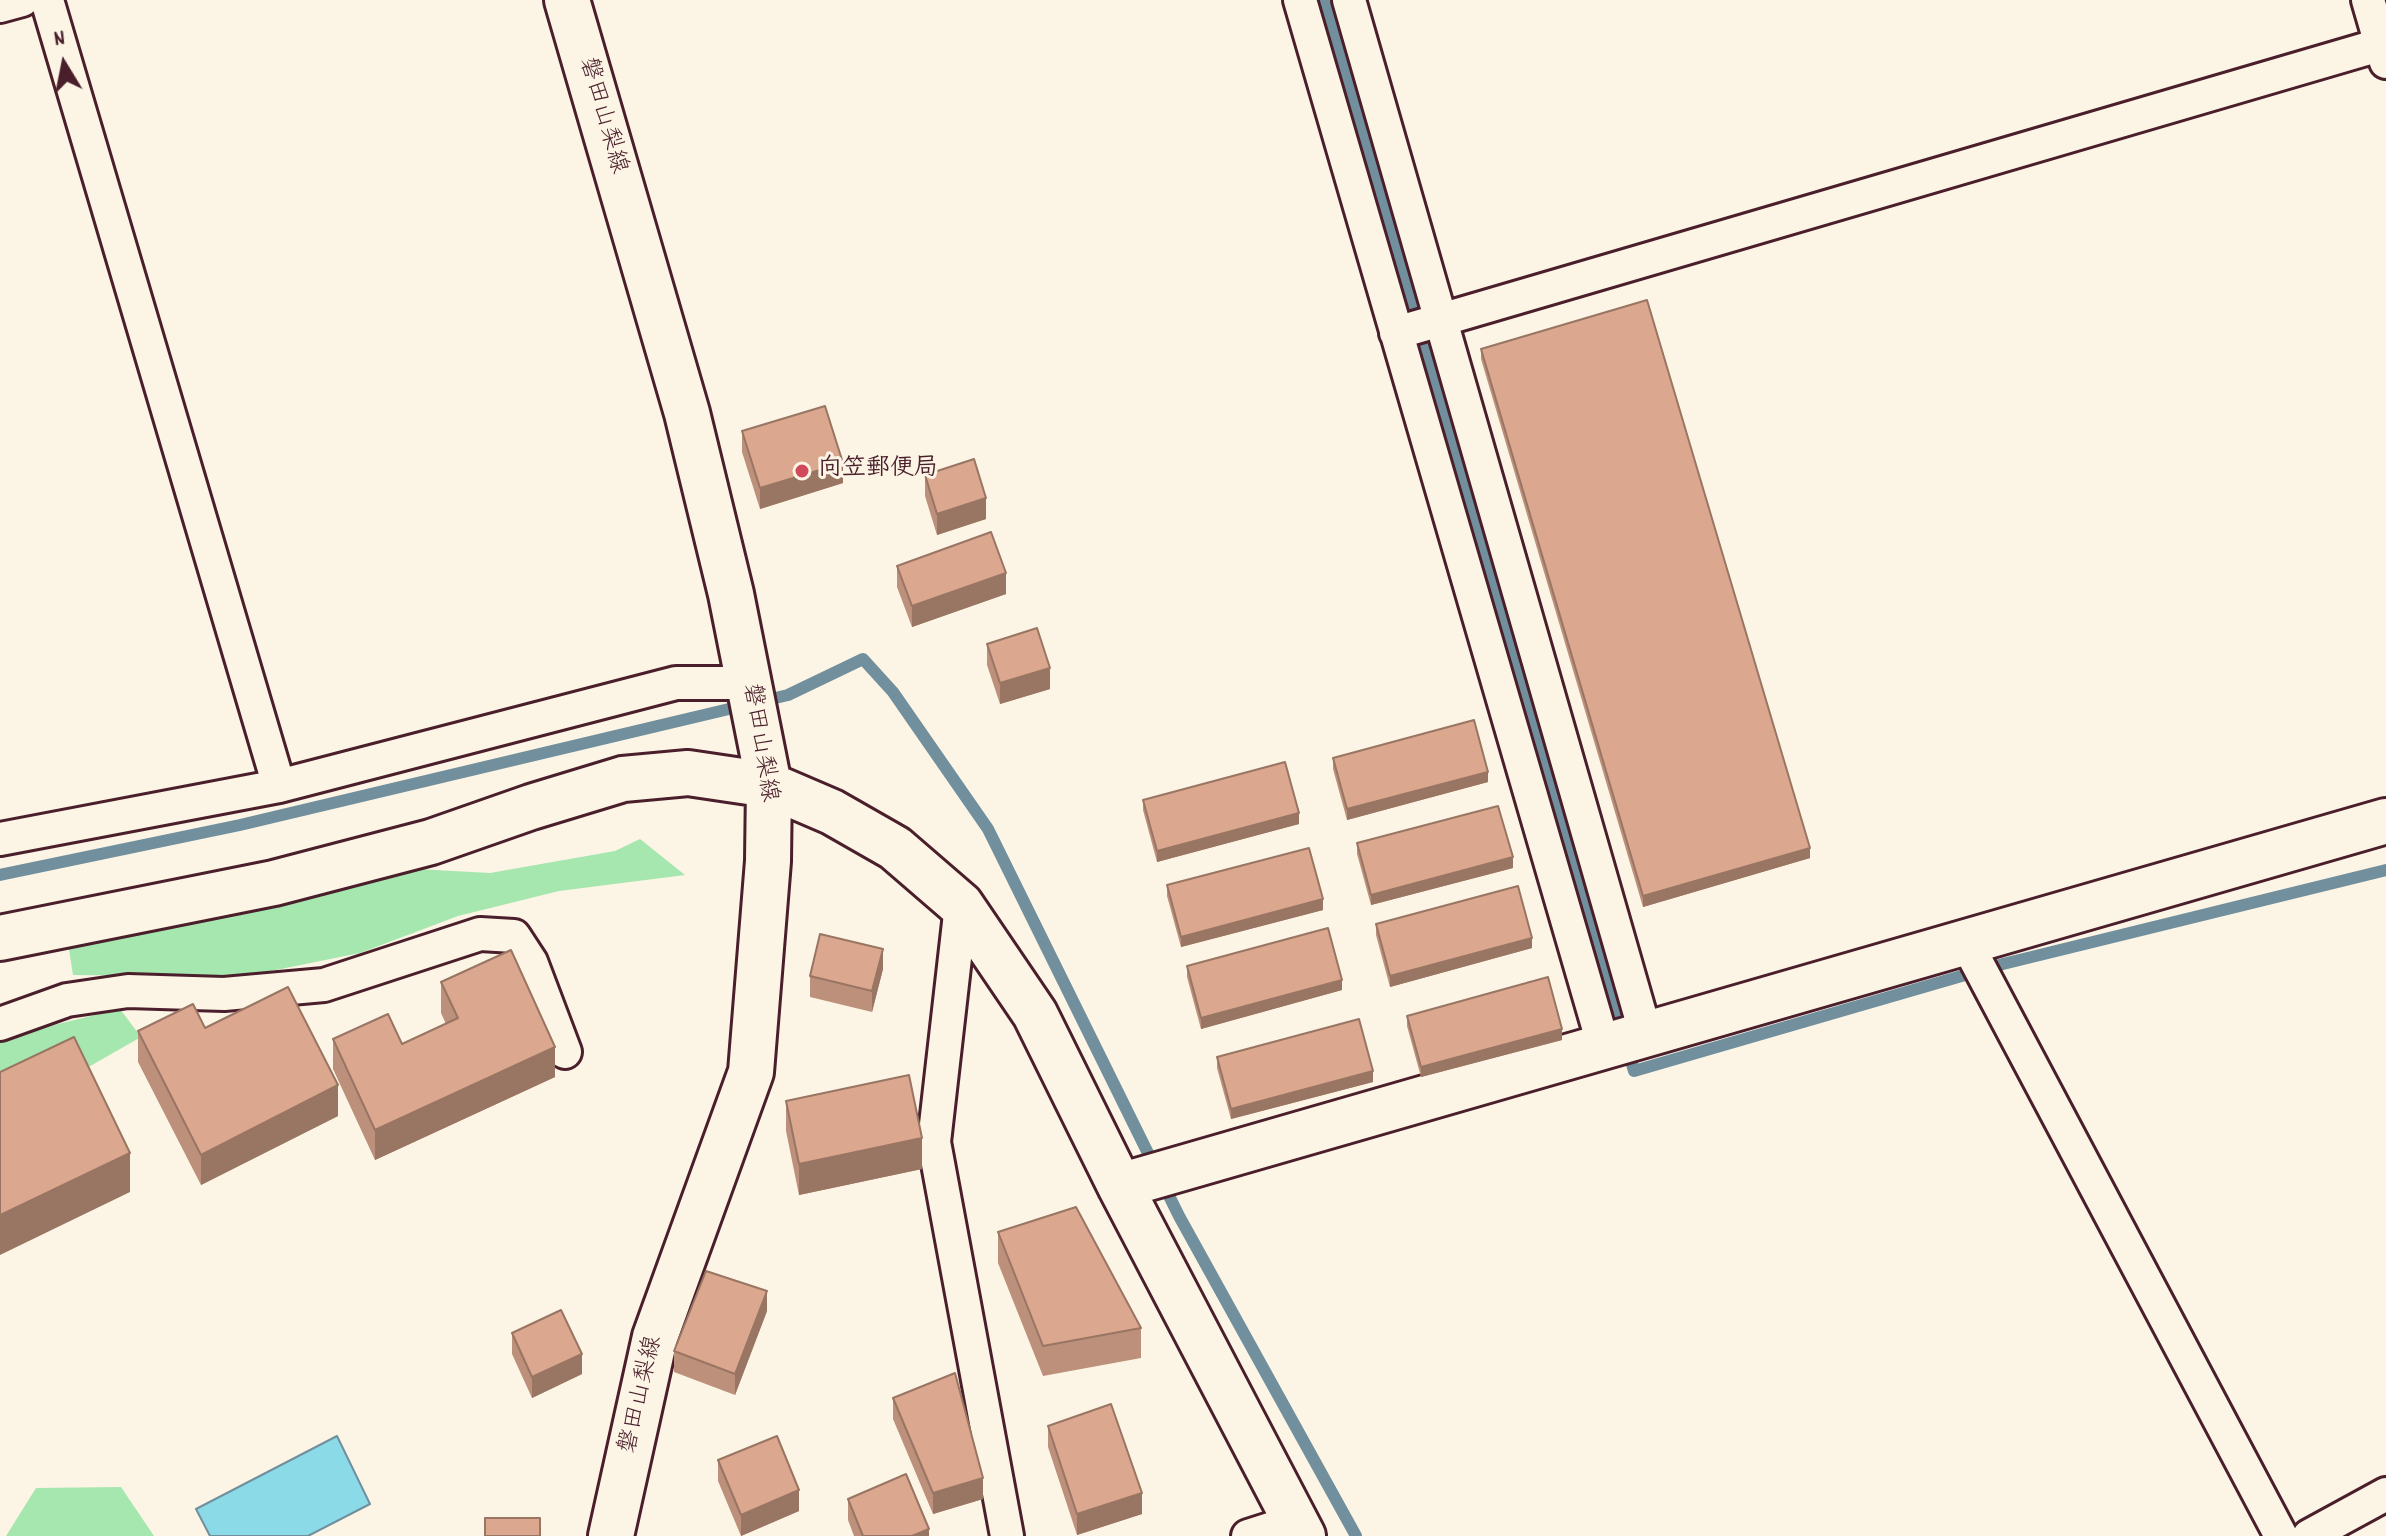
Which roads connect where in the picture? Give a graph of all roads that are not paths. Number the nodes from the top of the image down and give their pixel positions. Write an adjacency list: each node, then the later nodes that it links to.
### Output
1 (22, 0): 7 (street)
2 (47, 0): 13 (street)
3 (567, 0): 11 (street, 磐田山梨線)
4 (1300, 0): 10 (street)
5 (1349, 0): 9 (street)
6 (2368, 0): 8 (street)
7 (0, 6)
8 (2384, 50): 9 (street)
9 (1441, 321): 10 (street); 20 (street)
10 (1396, 333): 21 (street)
11 (748, 683): 12 (street, 磐田山梨線); 13 (street)
12 (769, 785): 16 (street); 17 (street); 26 (street, 磐田山梨線)
13 (279, 786): 15 (street)
14 (2386, 821): 18 (street)
15 (0, 839)
16 (961, 905): 23 (street); 27 (street)
17 (0, 938)
18 (1966, 942): 20 (street); 29 (street)
19 (0, 1024): 22 (street)
20 (1646, 1035): 21 (street)
21 (1604, 1047): 23 (street)
22 (565, 1052)
23 (1120, 1186): 25 (street)
24 (2386, 1494): 30 (street)
25 (1299, 1529): 28 (street)
26 (611, 1536)
27 (1007, 1536)
28 (1248, 1536)
29 (2281, 1536)
30 (2309, 1536)

